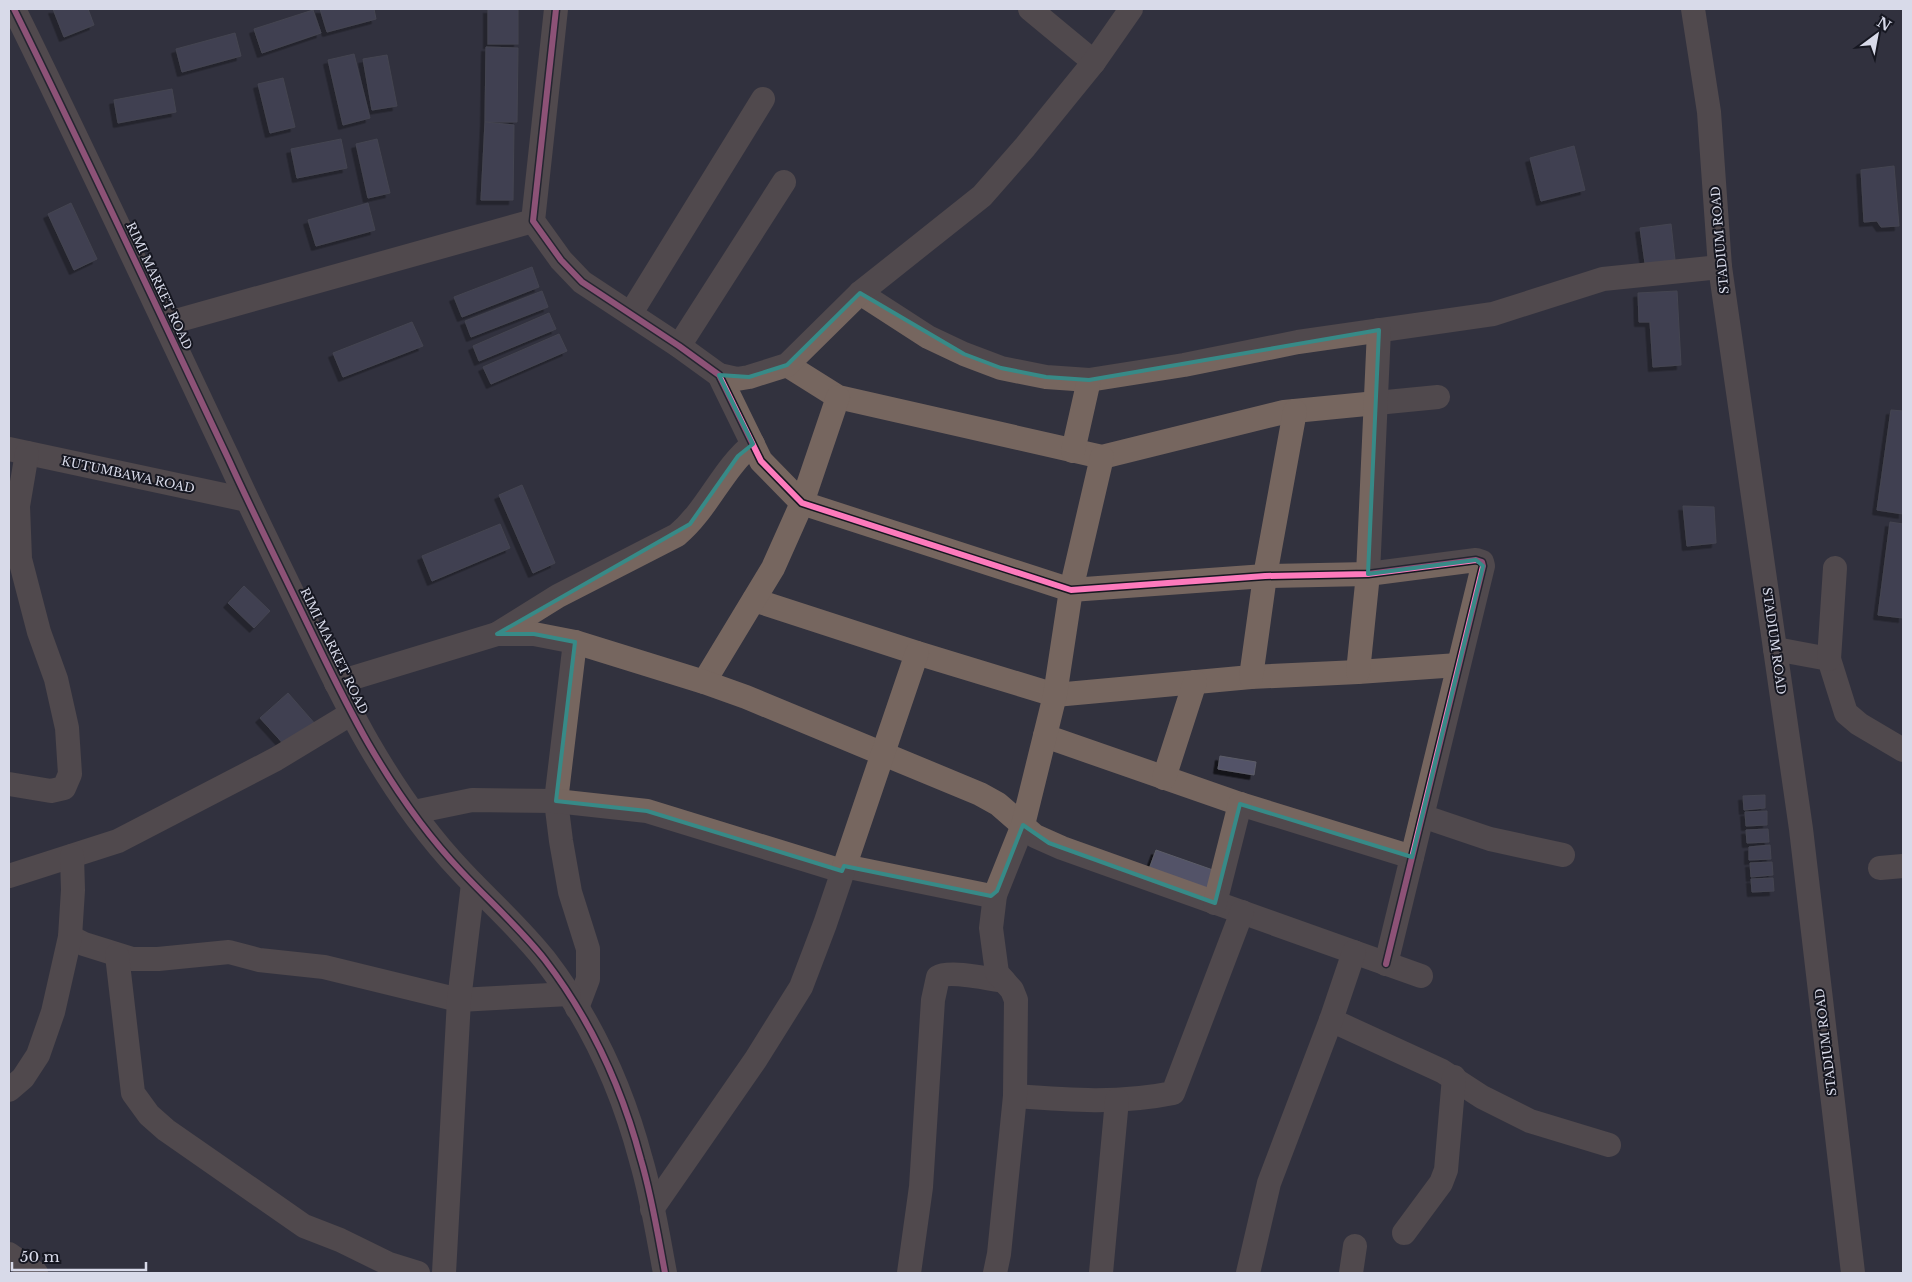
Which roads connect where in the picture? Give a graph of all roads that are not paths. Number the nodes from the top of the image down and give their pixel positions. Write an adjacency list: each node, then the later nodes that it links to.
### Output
1 (556, 9): 9 (street)
2 (1030, 9): 6 (street)
3 (1131, 9): 6 (street)
4 (1693, 9): 10 (street, STADIUM ROAD)
5 (16, 26): 13 (street, RIMI MARKET ROAD)
6 (1094, 62): 11 (street)
7 (763, 99): 12 (street)
8 (784, 182): 15 (street)
9 (533, 221): 12 (street); 13 (street)
10 (1720, 267): 14 (street); 36 (street, STADIUM ROAD)
11 (860, 293): 16 (street); 18 (street)
12 (631, 313): 15 (street)
13 (165, 324): 27 (street, RIMI MARKET ROAD)
14 (1379, 330): 18 (street); 21 (street)
15 (679, 346): 17 (street)
16 (787, 365): 17 (street); 19 (street)
17 (718, 375): 23 (street)
18 (1089, 380): 25 (street)
19 (838, 397): 25 (street); 28 (street)
20 (1438, 397): 21 (street)
21 (1375, 403): 22 (street); 30 (street)
22 (1295, 411): 26 (street); 31 (street)
23 (752, 444): 28 (street); 34 (street)
24 (18, 451): 27 (street, KUTUMBAWA ROAD); 51 (street)
25 (1073, 451): 26 (street)
26 (1102, 457): 32 (street)
27 (247, 500): 44 (street, RIMI MARKET ROAD)
28 (802, 503): 32 (street); 33 (street)
29 (1835, 568): 38 (street)
30 (1368, 574): 31 (street); 39 (street); 40 (street)
31 (1265, 576): 32 (street); 41 (street)
32 (1070, 590): 45 (street)
33 (754, 600): 37 (street); 42 (street)
34 (497, 634): 35 (street); 44 (street)
35 (576, 642): 42 (street); 52 (street)
36 (1775, 648): 38 (street); 96 (street, STADIUM ROAD)
37 (917, 653): 45 (street); 49 (street)
38 (1829, 659): 48 (street)
39 (1458, 666): 40 (street); 55 (street)
40 (1358, 672): 41 (street)
41 (1251, 677): 43 (street)
42 (704, 682): 49 (street)
43 (1195, 682): 45 (street); 50 (street)
44 (336, 683): 46 (street, RIMI MARKET ROAD)
45 (1055, 695): 47 (street)
46 (352, 713): 54 (street, RIMI MARKET ROAD); 58 (street)
47 (1045, 736): 50 (street); 56 (street)
48 (1903, 750)
49 (884, 754): 56 (street); 62 (street)
50 (1164, 778): 53 (street)
51 (9, 784)
52 (556, 801): 54 (street); 62 (street); 75 (street)
53 (1240, 804): 59 (street); 66 (street)
54 (414, 812): 64 (street, RIMI MARKET ROAD)
55 (1422, 816): 57 (street); 59 (street)
56 (1023, 824): 65 (street); 66 (street)
57 (1563, 855)
58 (72, 856): 63 (street); 68 (street)
59 (1412, 857): 71 (street)
60 (1903, 866): 61 (street)
61 (1880, 868)
62 (843, 869): 65 (street); 82 (street)
63 (9, 876)
64 (473, 884): 74 (street); 75 (street, RIMI MARKET ROAD)
65 (994, 894): 73 (street)
66 (1215, 903): 67 (street)
67 (1242, 912): 69 (street); 80 (street)
68 (70, 937): 70 (street); 78 (street)
69 (1354, 952): 71 (street); 76 (street)
70 (117, 955): 74 (street); 87 (street)
71 (1386, 964): 72 (street)
72 (1421, 976)
73 (1004, 981): 79 (street); 90 (street)
74 (459, 1000): 75 (street); 88 (street)
75 (573, 1001): 82 (street, RIMI MARKET ROAD)
76 (1331, 1020): 77 (street); 94 (street)
77 (1454, 1078): 81 (street); 83 (street)
78 (9, 1090)
79 (1015, 1096): 80 (street); 92 (street)
80 (1117, 1100): 93 (street)
81 (1608, 1145)
82 (652, 1209): 89 (street, RIMI MARKET ROAD)
83 (1404, 1232)
84 (1355, 1246): 95 (street)
85 (9, 1254): 86 (street)
86 (36, 1273)
87 (418, 1273)
88 (444, 1273)
89 (665, 1273)
90 (910, 1273): 91 (street)
91 (918, 1273)
92 (995, 1273)
93 (1101, 1273)
94 (1248, 1273)
95 (1350, 1273)
96 (1853, 1273)

